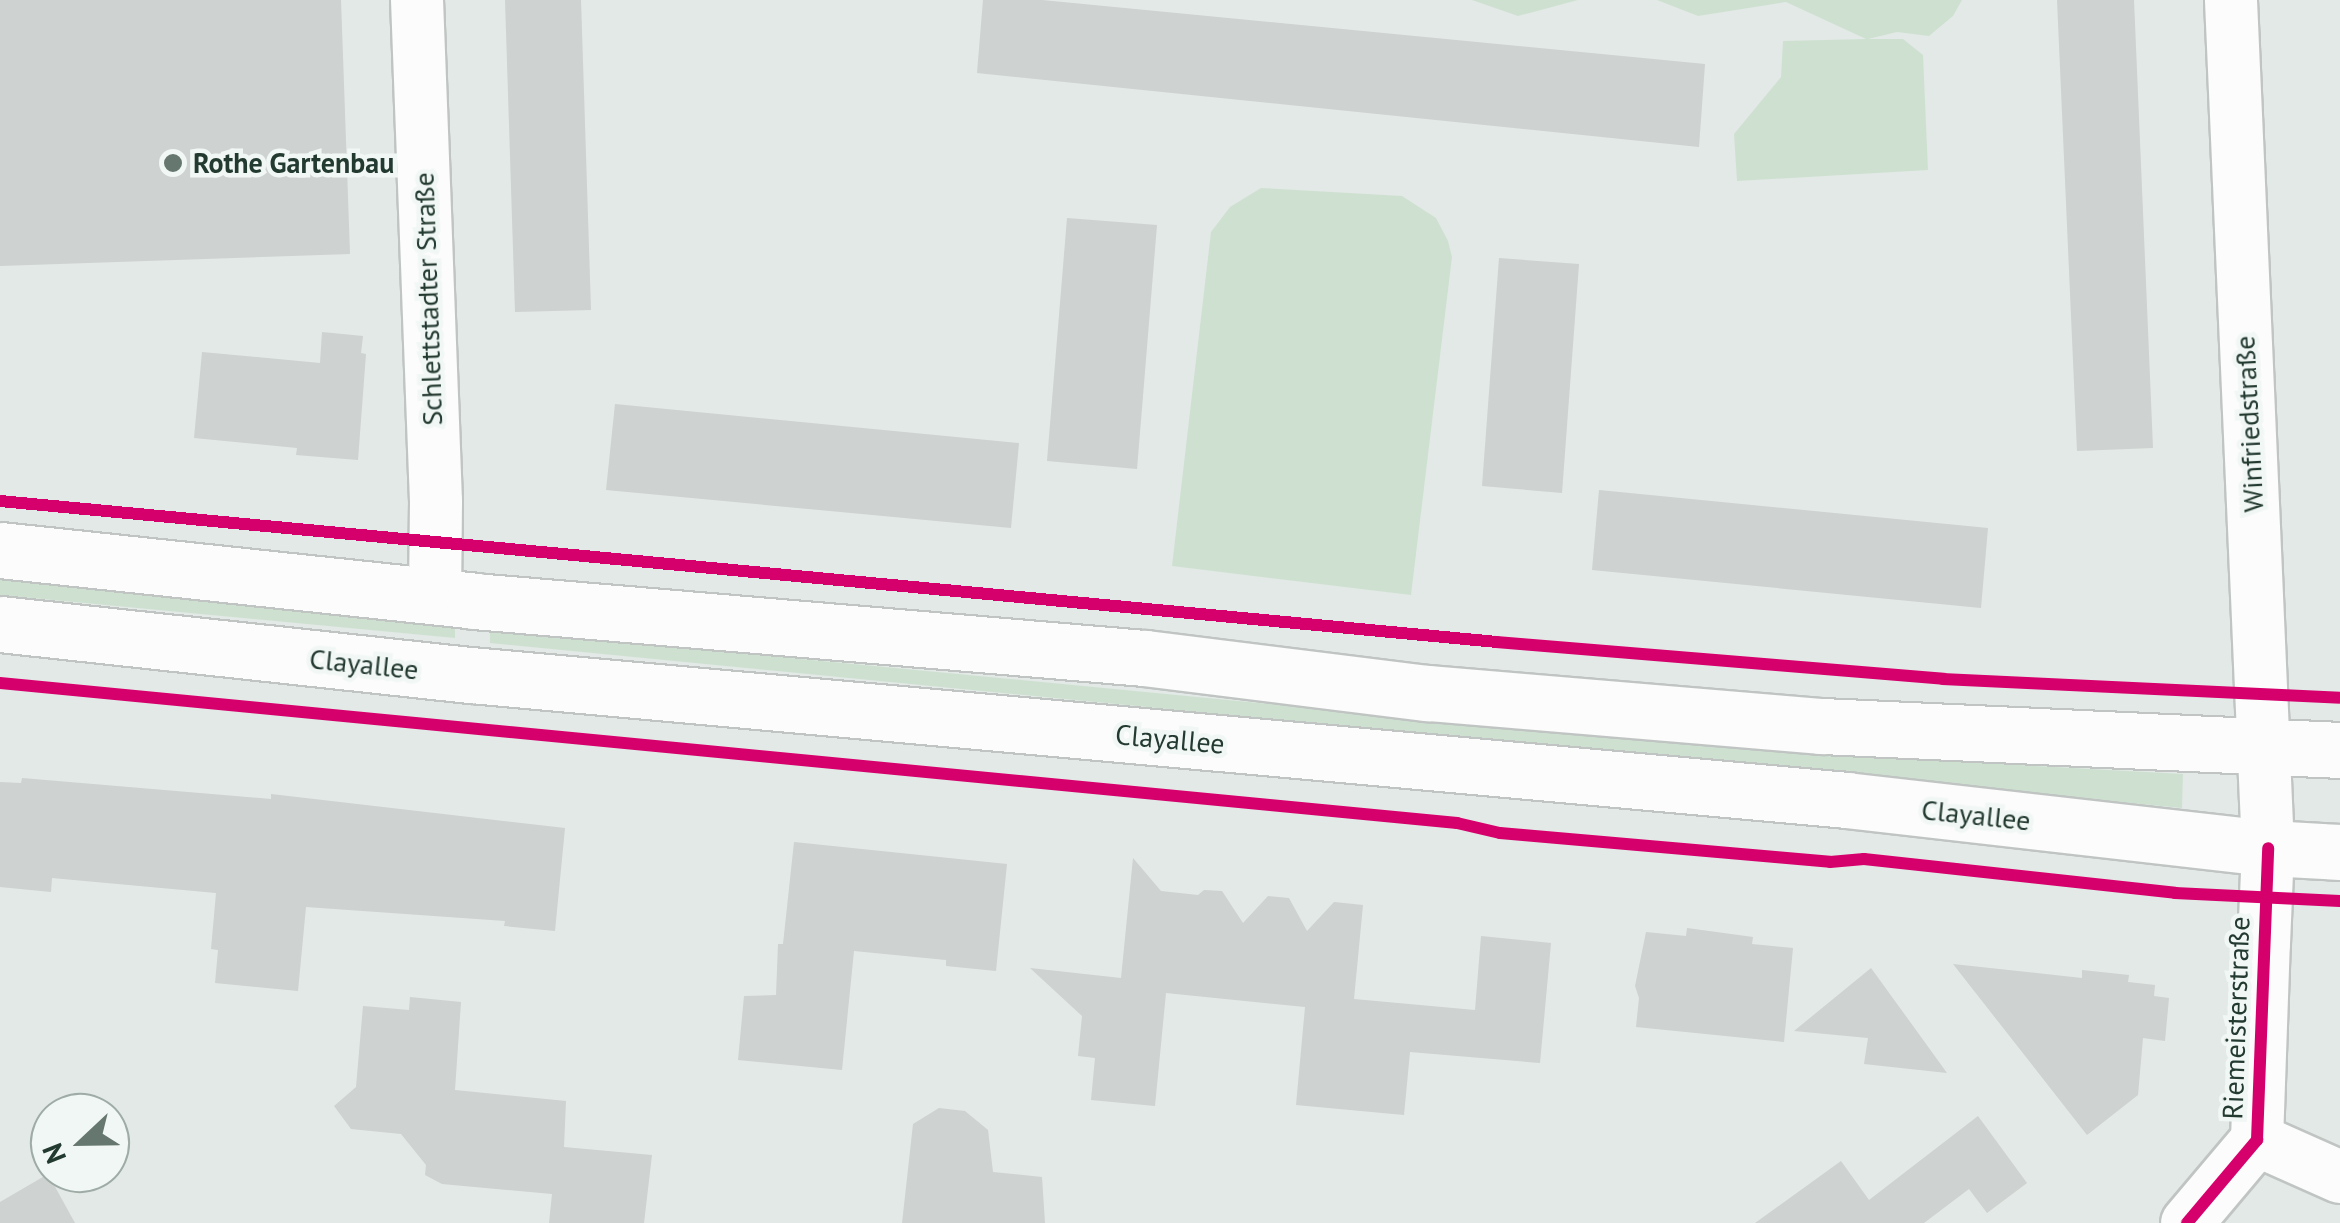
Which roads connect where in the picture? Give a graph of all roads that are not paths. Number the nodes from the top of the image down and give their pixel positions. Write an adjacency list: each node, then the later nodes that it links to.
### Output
1 (417, 0): 4 (street, Schlettstadter Straße)
2 (2230, 0): 6 (street, Winfriedstraße)
3 (0, 550): 4 (main road)
4 (435, 597): 6 (main road)
5 (0, 624): 8 (main road, Clayallee)
6 (2262, 744): 7 (main road); 8 (street, Winfriedstraße)
7 (2340, 750)
8 (2268, 848): 9 (main road, Clayallee); 10 (street, Riemeisterstraße)
9 (2340, 852)
10 (2257, 1140): 11 (street); 12 (street, Riemeisterstraße)
11 (2340, 1177)
12 (2186, 1223)

